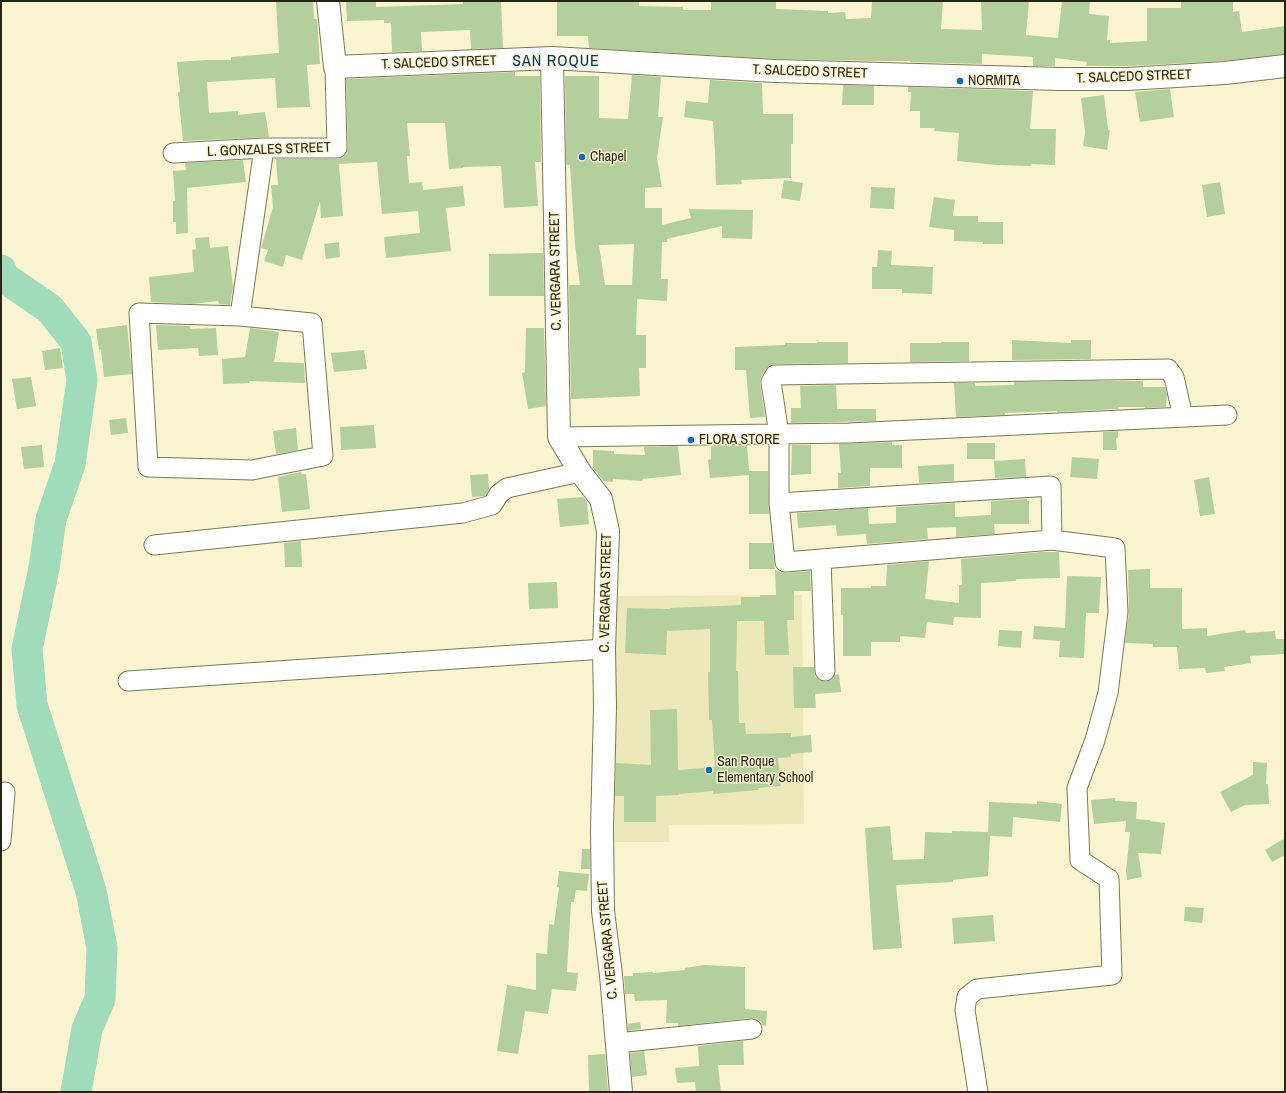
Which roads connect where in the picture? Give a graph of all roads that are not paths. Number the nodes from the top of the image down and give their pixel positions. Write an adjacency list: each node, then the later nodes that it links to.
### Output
1 (328, 1): 4 (street, L. GONZALES STREET)
2 (552, 58): 3 (street, T. SALCEDO STREET); 4 (street, T. SALCEDO STREET); 11 (street, C. VERGARA STREET)
3 (1285, 66)
4 (335, 67): 5 (street, L. GONZALES STREET)
5 (264, 148): 6 (street, L. GONZALES STREET); 7 (street)
6 (173, 154)
7 (240, 316): 7 (street)
8 (1227, 415): 9 (street)
9 (1183, 417): 10 (street); 10 (street)
10 (779, 434): 11 (street); 13 (street)
11 (560, 437): 12 (street, C. VERGARA STREET)
12 (580, 472): 15 (street); 17 (street, C. VERGARA STREET)
13 (780, 503): 14 (street); 16 (street)
14 (1052, 540): 16 (street); 25 (street)
15 (154, 544)
16 (821, 559): 18 (street)
17 (604, 649): 19 (street); 23 (street, C. VERGARA STREET)
18 (825, 671)
19 (128, 682)
20 (6, 792): 21 (street)
21 (1, 841)
22 (752, 1029): 23 (street)
23 (617, 1043): 24 (street, C. VERGARA STREET)
24 (621, 1092)
25 (978, 1092)

